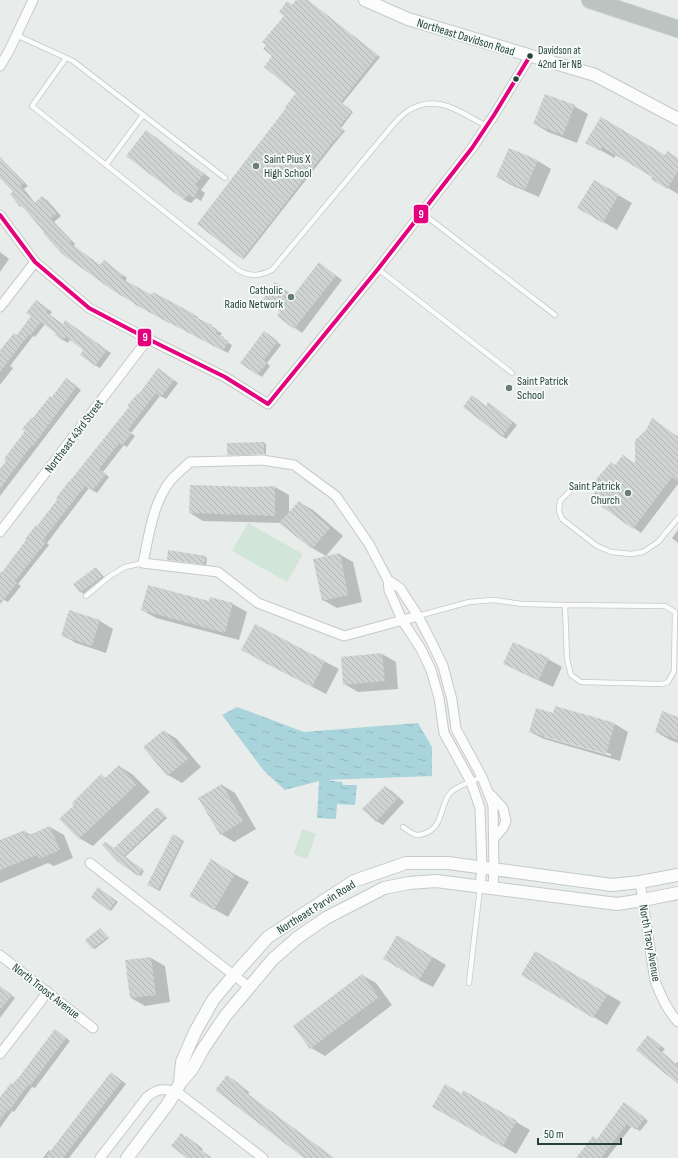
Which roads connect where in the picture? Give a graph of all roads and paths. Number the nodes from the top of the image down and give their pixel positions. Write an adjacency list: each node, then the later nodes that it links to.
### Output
1 (33, 0): 5 (street)
2 (365, 0): 6 (main road, Northeast Davidson Road)
3 (590, 0): 4 (highway)
4 (678, 29)
5 (16, 35): 7 (lane); 8 (street)
6 (530, 56): 10 (main road, Northeast Davidson Road); 11 (street)
7 (66, 58): 9 (lane); 12 (lane)
8 (0, 66)
9 (143, 115): 12 (lane); 13 (lane)
10 (678, 119)
11 (486, 126): 12 (lane); 14 (street)
12 (106, 165)
13 (225, 178)
14 (422, 213): 17 (street); 19 (lane)
15 (0, 215): 16 (street)
16 (35, 262): 18 (street); 20 (street)
17 (378, 269): 20 (street); 21 (lane)
18 (0, 307)
19 (555, 315)
20 (148, 339): 24 (street, Northeast 43rd Street)
21 (512, 373)
22 (571, 490): 23 (lane)
23 (678, 518)
24 (0, 532)
25 (143, 562): 26 (street); 27 (lane); 30 (street)
26 (388, 580): 29 (street); 30 (street)
27 (86, 596)
28 (565, 606): 28 (lane); 29 (lane)
29 (418, 616): 30 (street); 31 (street)
30 (402, 620): 32 (street)
31 (482, 777): 32 (lane); 35 (street)
32 (471, 782): 33 (lane); 34 (street)
33 (403, 827)
34 (481, 831): 35 (street); 37 (street)
35 (494, 834): 38 (street)
36 (90, 863): 46 (street)
37 (482, 868): 38 (main road, Northeast Parvin Road); 41 (street); 46 (main road, Northeast Parvin Road)
38 (494, 870): 40 (main road, Northeast Parvin Road); 42 (street)
39 (678, 875): 40 (main road, Northeast Parvin Road)
40 (640, 882): 44 (street, North Tracy Avenue)
41 (480, 886): 42 (main road, Northeast Parvin Road); 47 (lane); 48 (main road, Northeast Parvin Road)
42 (493, 888): 44 (main road, Northeast Parvin Road)
43 (678, 892): 44 (main road, Northeast Parvin Road)
44 (643, 900): 50 (street, North Tracy Avenue)
45 (0, 955): 49 (street, North Troost Avenue)
46 (234, 975): 48 (street); 53 (main road, Northeast Parvin Road)
47 (469, 984)
48 (249, 987): 53 (main road, Northeast Parvin Road)
49 (47, 991): 51 (street, North Troost Avenue); 52 (street)
50 (678, 1022)
51 (93, 1028)
52 (0, 1054)
53 (178, 1087): 54 (street); 55 (main road, Northeast Parvin Road); 56 (street)
54 (100, 1158)
55 (127, 1158)
56 (263, 1158)

